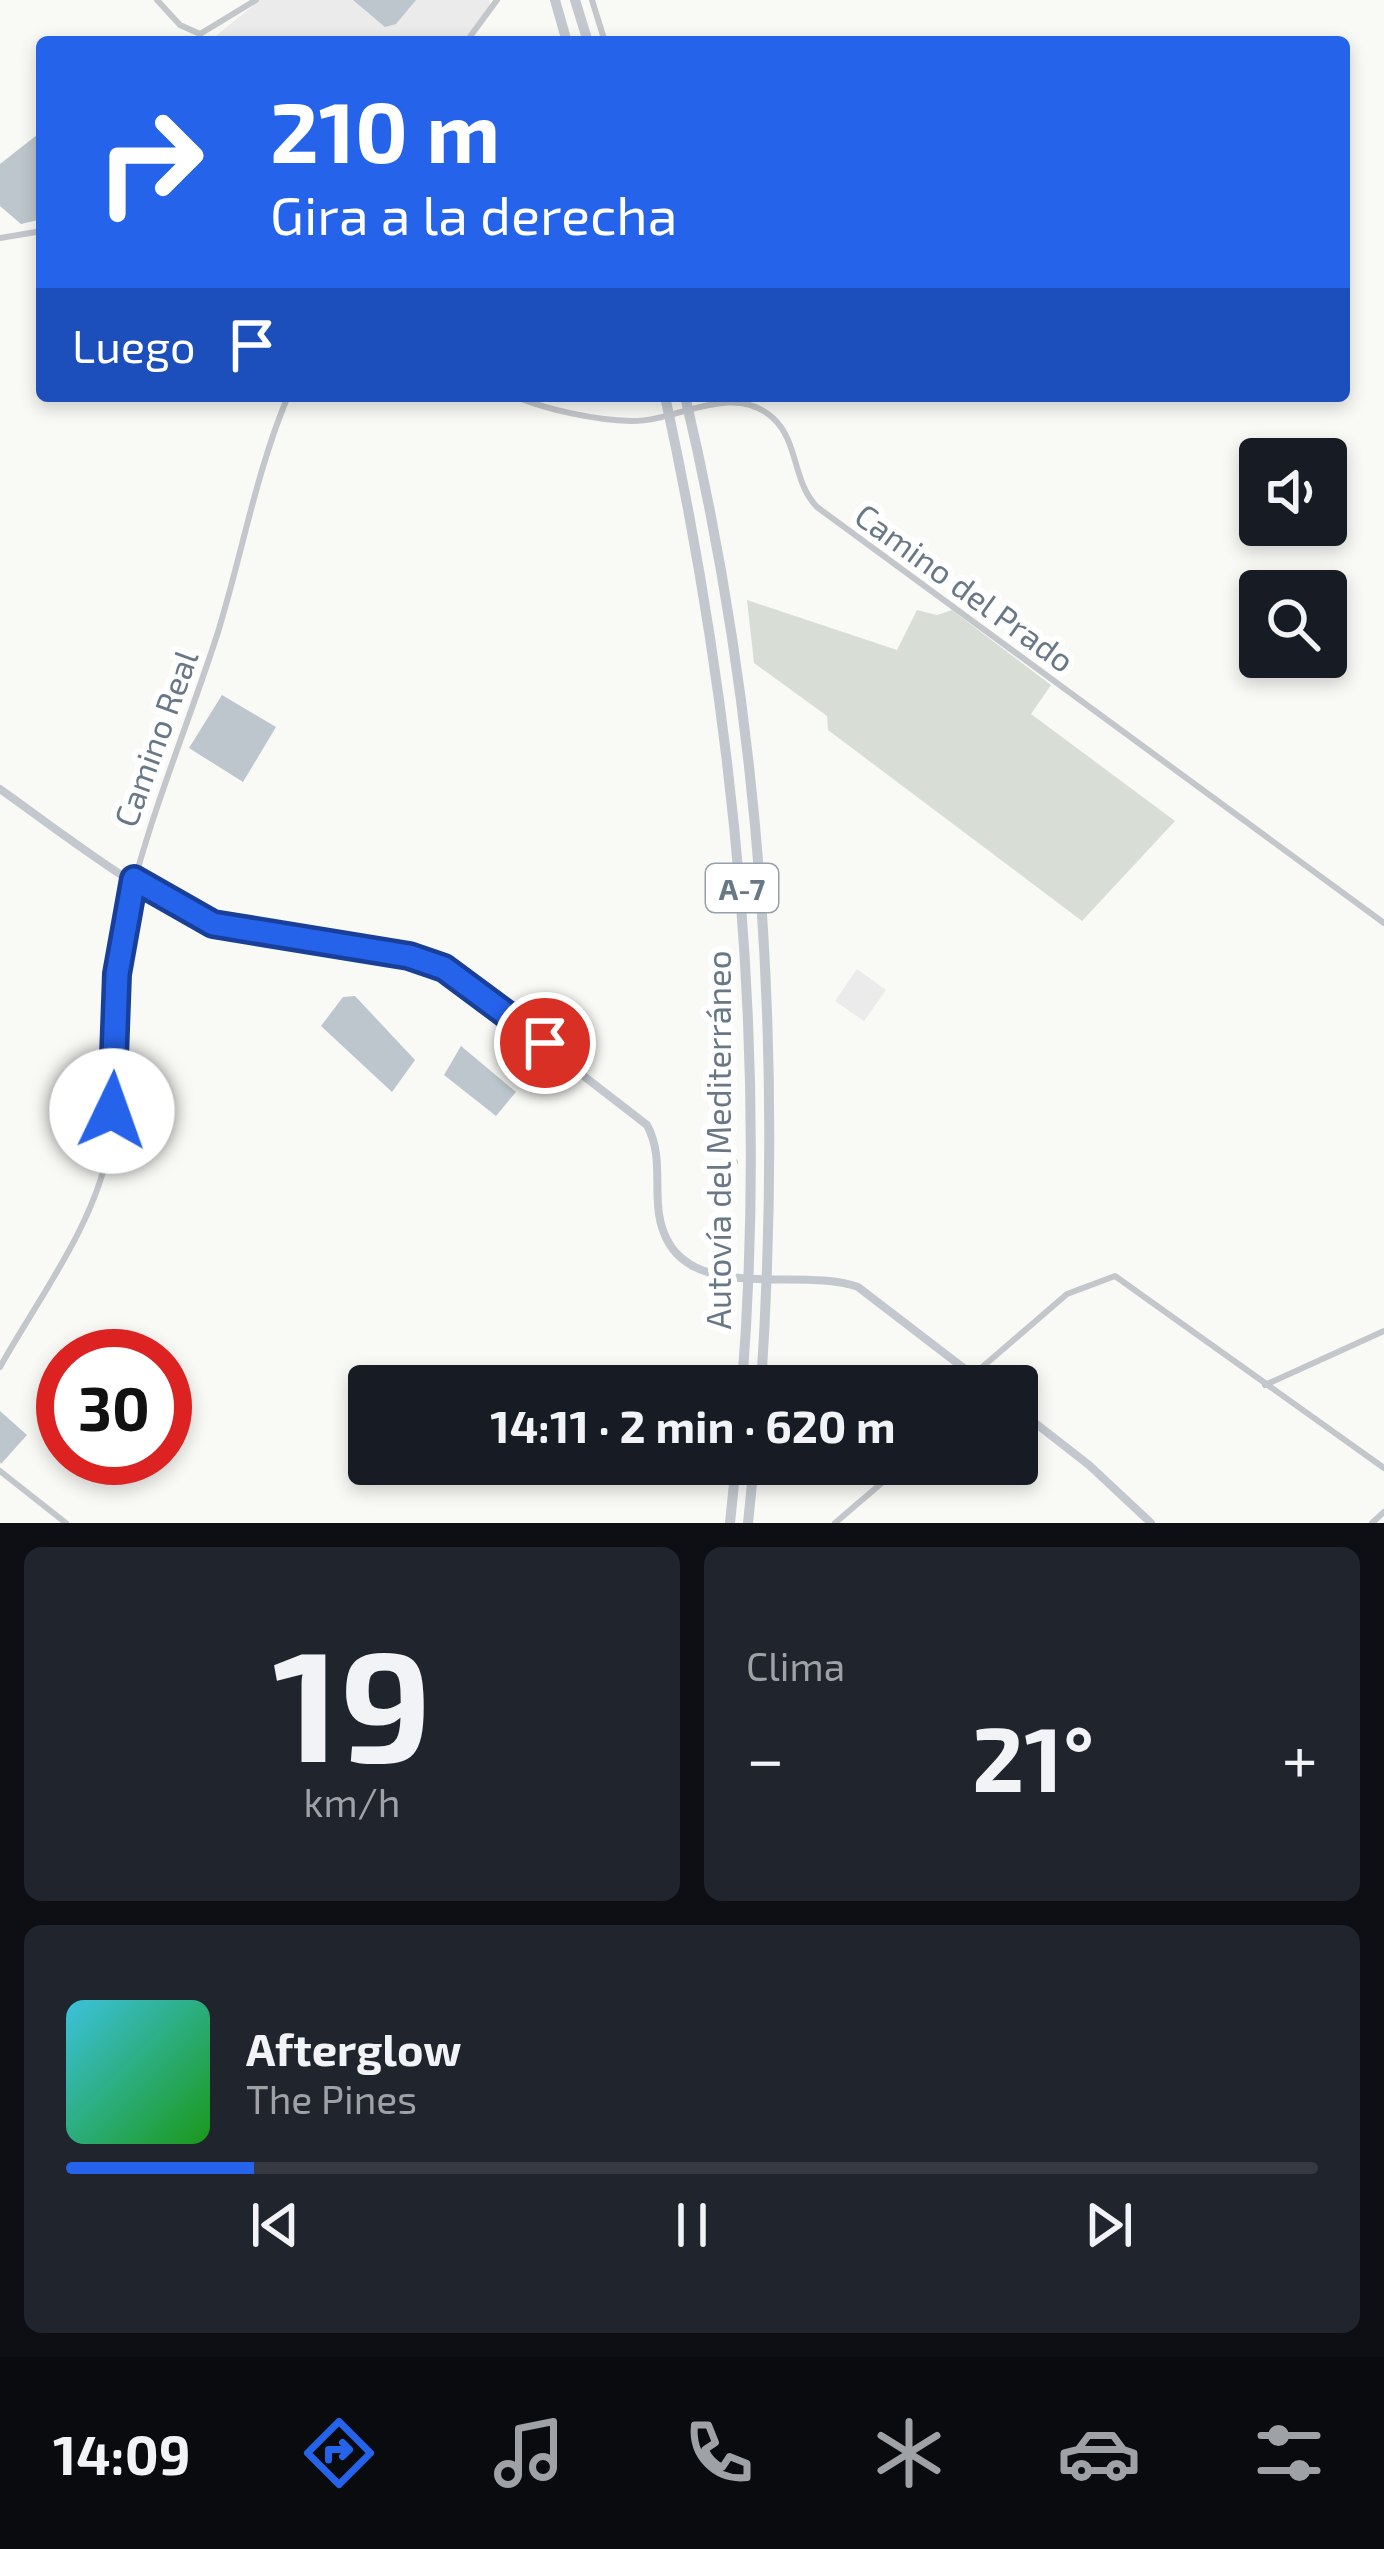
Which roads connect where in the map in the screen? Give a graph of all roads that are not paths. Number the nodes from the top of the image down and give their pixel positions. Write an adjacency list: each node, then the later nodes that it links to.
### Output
1 (157, 0): 2 (street)
2 (256, 0)
3 (497, 0): 7 (street)
4 (555, 0): 8 (highway)
5 (575, 0): 9 (highway)
6 (592, 0): 10 (street)
7 (470, 36)
8 (566, 36)
9 (586, 36)
10 (603, 36)
11 (36, 232): 12 (street)
12 (0, 238)
13 (286, 402): 18 (street, Camino Real)
14 (538, 402): 19 (street, Camino del Prado)
15 (666, 402): 23 (highway, Autovía del Mediterráneo / A-7)
16 (686, 402): 24 (highway, Autovía del Mediterráneo / A-7)
17 (0, 788): 18 (main road)
18 (134, 879): 25 (main road); 27 (street, Camino Real)
19 (1384, 922)
20 (735, 1162): 21 (street)
21 (713, 1171)
22 (1384, 1331): 28 (street)
23 (743, 1365)
24 (762, 1365)
25 (960, 1365)
26 (985, 1365): 28 (street)
27 (0, 1366)
28 (1265, 1385): 30 (street)
29 (1038, 1425): 40 (main road)
30 (1384, 1468)
31 (0, 1472): 36 (street)
32 (734, 1485): 37 (highway)
33 (752, 1485): 38 (highway)
34 (880, 1485): 39 (street)
35 (1384, 1512): 41 (street)
36 (66, 1523)
37 (730, 1523)
38 (748, 1523)
39 (836, 1523)
40 (1151, 1523)
41 (1372, 1523)

